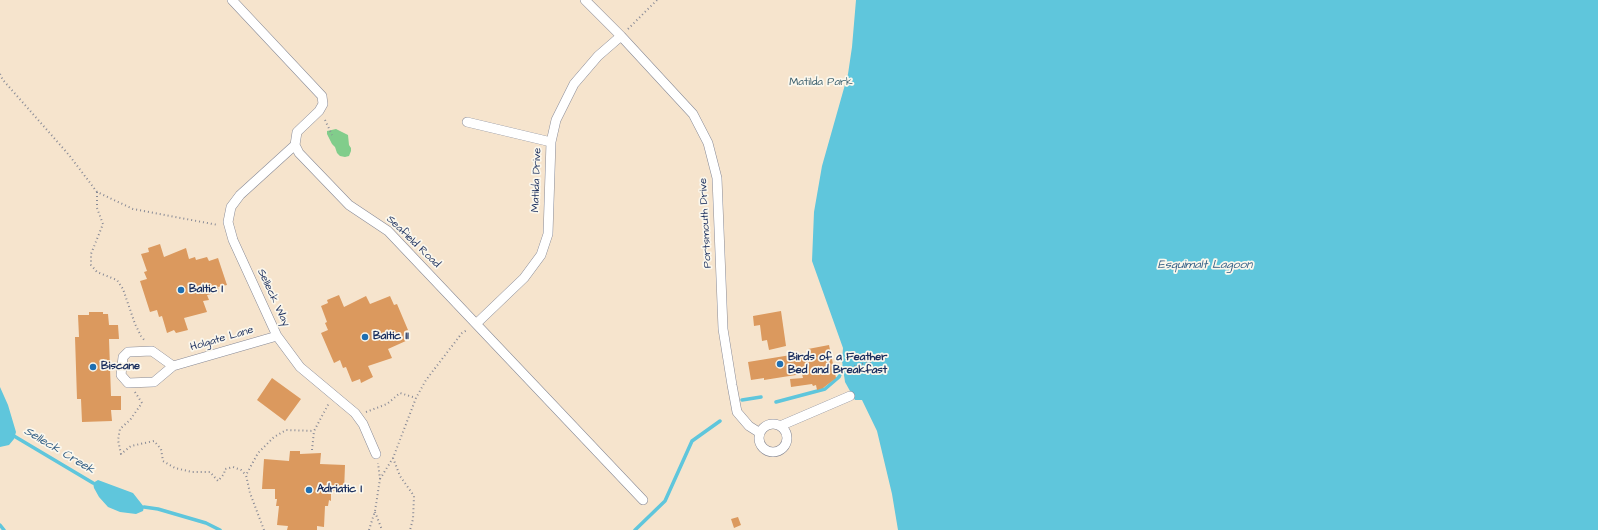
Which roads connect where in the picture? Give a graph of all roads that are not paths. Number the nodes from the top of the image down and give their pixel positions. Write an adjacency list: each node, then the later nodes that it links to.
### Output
1 (232, 0): 6 (street)
2 (585, 0): 3 (street, Portsmouth Drive)
3 (621, 36): 5 (street, Matilda Drive); 12 (street, Portsmouth Drive)
4 (468, 122): 5 (street)
5 (551, 142): 7 (street, Matilda Drive)
6 (295, 145): 7 (street, Seafield Road); 8 (street, Selleck Way)
7 (477, 324): 14 (street, Seafield Road)
8 (277, 336): 9 (street, Holgate Lane); 13 (street, Selleck Way)
9 (173, 366): 9 (street, Holgate Lane)
10 (850, 396): 11 (street)
11 (780, 426): 12 (street); 12 (street)
12 (760, 433)
13 (376, 454)
14 (643, 500)

